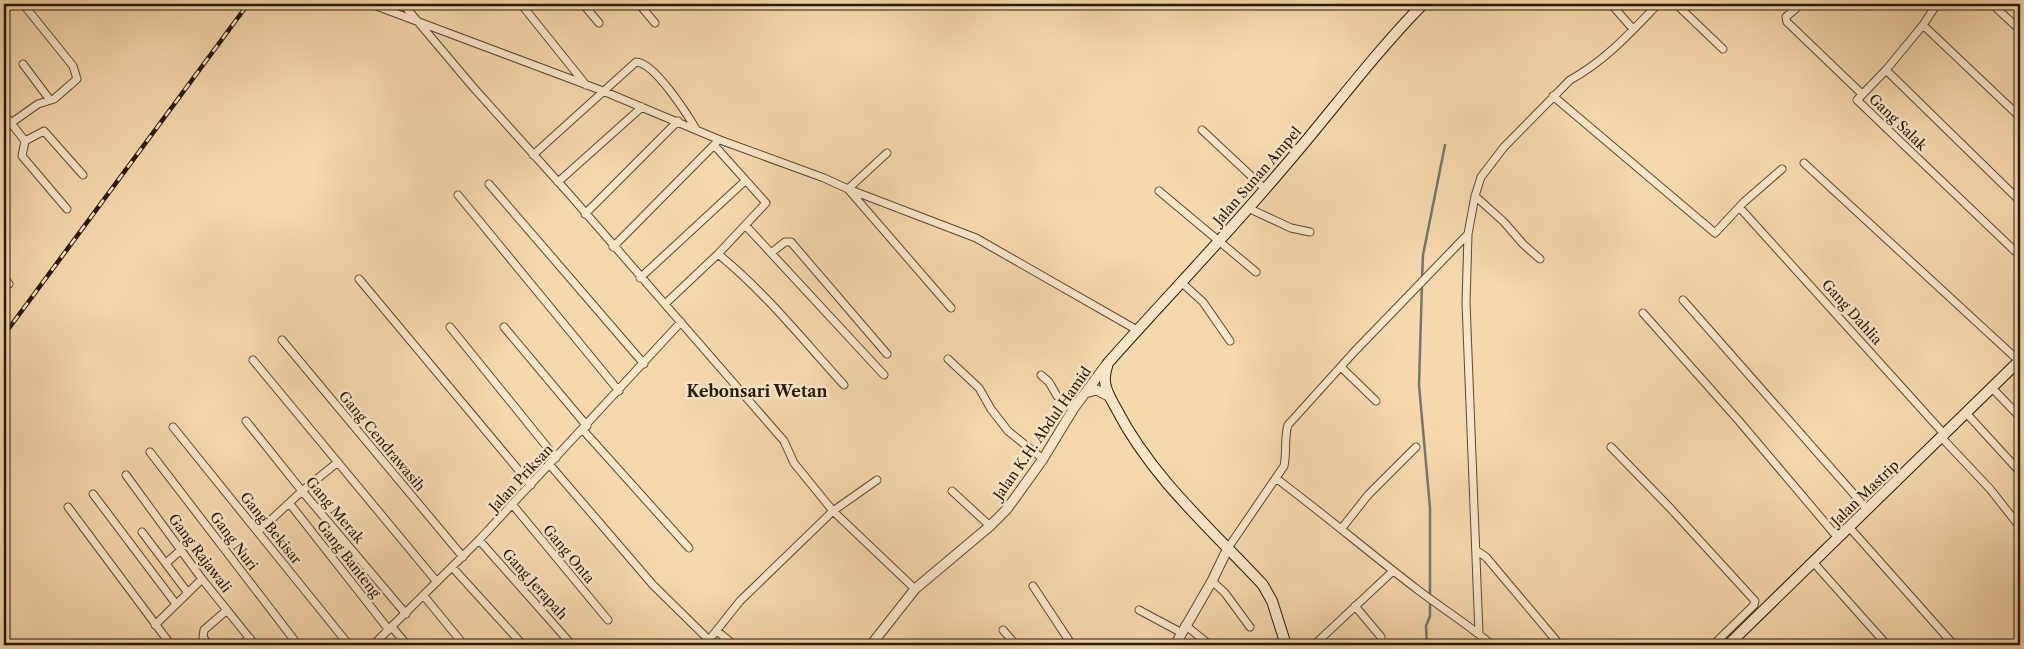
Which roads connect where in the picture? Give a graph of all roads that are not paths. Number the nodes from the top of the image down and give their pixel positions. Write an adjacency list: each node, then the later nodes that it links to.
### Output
1 (24, 4): 27 (street)
2 (371, 4): 14 (street)
3 (403, 4): 14 (street)
4 (521, 4): 23 (street)
5 (583, 4): 15 (street)
6 (639, 4): 16 (street)
7 (1424, 4): 47 (main road, Jalan Sunan Ampel)
8 (1611, 4): 18 (street)
9 (1658, 4): 18 (street)
10 (1676, 4): 20 (street)
11 (1801, 4): 25 (street, Gang Salak)
12 (1937, 4): 17 (street)
13 (1992, 4): 19 (street)
14 (416, 20): 23 (street); 39 (street)
15 (599, 23)
16 (655, 23)
17 (1923, 25): 22 (street); 30 (street)
18 (1633, 29): 26 (street)
19 (2020, 30)
20 (1723, 50)
21 (23, 64): 27 (street)
22 (1886, 70): 25 (street); 51 (street)
23 (586, 86): 24 (street)
24 (603, 91): 28 (street); 34 (street); 39 (street)
25 (1862, 94): 63 (street, Gang Salak)
26 (1553, 96): 50 (street); 54 (street)
27 (50, 100): 32 (street)
28 (642, 107): 31 (street); 44 (street)
29 (4, 114): 32 (street)
30 (2020, 117)
31 (678, 121): 34 (street); 55 (street)
32 (10, 123): 33 (street); 36 (street)
33 (4, 128)
34 (696, 129): 37 (street)
35 (1202, 130): 47 (street)
36 (25, 140): 42 (street); 52 (street)
37 (717, 142): 43 (street); 46 (street); 60 (street)
38 (887, 153): 46 (street)
39 (533, 155): 44 (street)
40 (1804, 163): 84 (street)
41 (1782, 168): 54 (street)
42 (84, 175)
43 (745, 181): 56 (street); 67 (street)
44 (558, 182): 55 (street)
45 (489, 184): 86 (street)
46 (848, 189): 73 (street); 78 (street)
47 (1265, 189): 53 (main road, Jalan Sunan Ampel)
48 (1159, 191): 59 (street)
49 (458, 195): 92 (street)
50 (1475, 196): 58 (street); 64 (street)
51 (2020, 201)
52 (67, 208)
53 (1248, 208): 57 (street); 59 (main road, Jalan Sunan Ampel)
54 (1740, 208): 102 (street, Gang Dahlia)
55 (585, 214): 60 (street)
56 (746, 226): 61 (street); 62 (street)
57 (1310, 232)
58 (1468, 234): 87 (street); 134 (street)
59 (1219, 241): 65 (street); 69 (main road, Jalan Sunan Ampel)
60 (613, 247): 67 (street)
61 (718, 254): 72 (street); 90 (street)
62 (771, 254): 81 (street); 89 (street)
63 (2020, 256)
64 (1540, 259)
65 (1256, 272)
66 (4, 277): 70 (street)
67 (640, 278): 72 (street)
68 (359, 279): 114 (street)
69 (1181, 282): 78 (main road, Jalan Sunan Ampel); 80 (street)
70 (10, 284)
71 (1682, 300): 121 (street)
72 (665, 304): 75 (street)
73 (952, 308)
74 (1644, 313): 129 (street)
75 (681, 322): 86 (street, Jalan Priksan); 122 (street)
76 (450, 327): 106 (street)
77 (504, 327): 101 (street)
78 (1138, 330): 85 (main road, Jalan Sunan Ampel)
79 (282, 340): 135 (street, Gang Cendrawasih)
80 (1230, 341)
81 (888, 354)
82 (948, 359): 107 (street)
83 (254, 360): 108 (street)
84 (2020, 361): 91 (main road, Jalan Mastrip)
85 (1108, 363): 93 (street, Jalan K.H. Abdul Hamid); 94 (main road)
86 (644, 364): 92 (street, Jalan Priksan)
87 (1342, 368): 95 (street); 112 (street)
88 (1042, 374): 96 (street)
89 (884, 375)
90 (844, 385)
91 (1992, 388): 97 (main road, Jalan Mastrip); 98 (street)
92 (619, 391): 101 (street, Jalan Priksan)
93 (1085, 393): 94 (street); 96 (street, Jalan K.H. Abdul Hamid)
94 (1110, 397): 132 (main road)
95 (1376, 401)
96 (1074, 408): 107 (street, Jalan K.H. Abdul Hamid)
97 (1967, 414): 102 (main road, Jalan Mastrip); 110 (street)
98 (2020, 417)
99 (246, 420): 115 (street, Gang Merak)
100 (173, 427): 127 (street, Gang Bekisar)
101 (585, 428): 106 (street, Jalan Priksan); 131 (street)
102 (1944, 436): 121 (main road, Jalan Mastrip); 125 (street, Gang Dahlia)
103 (1416, 446): 126 (street)
104 (1611, 447): 149 (street)
105 (150, 452): 168 (street, Gang Nuri)
106 (556, 458): 109 (street, Jalan Priksan)
107 (1043, 459): 123 (street, Jalan K.H. Abdul Hamid)
108 (338, 462): 115 (street); 142 (street)
109 (550, 465): 114 (street, Jalan Priksan); 163 (street)
110 (2020, 472)
111 (126, 475): 133 (street, Gang Rajawali)
112 (1276, 479): 126 (street); 132 (street)
113 (877, 480): 122 (street)
114 (531, 485): 119 (street, Jalan Priksan)
115 (302, 491): 118 (street); 152 (street, Gang Merak)
116 (952, 491): 123 (street)
117 (93, 494): 147 (street)
118 (290, 504): 127 (street); 156 (street, Gang Banteng)
119 (512, 504): 130 (street, Jalan Priksan); 153 (street, Gang Onta)
120 (68, 507): 154 (street)
121 (1867, 509): 124 (main road, Jalan Mastrip)
122 (832, 511): 144 (street); 158 (street)
123 (990, 526): 144 (street, Jalan K.H. Abdul Hamid)
124 (1849, 527): 129 (main road, Jalan Mastrip); 188 (street)
125 (2020, 527)
126 (1342, 528): 139 (street)
127 (259, 531): 169 (street, Gang Bekisar)
128 (142, 532): 137 (street)
129 (1838, 538): 136 (main road, Jalan Mastrip)
130 (479, 540): 135 (street, Jalan Priksan); 174 (street, Gang Jerapah)
131 (688, 548)
132 (1228, 548): 141 (street); 181 (main road)
133 (181, 550): 137 (street); 140 (street, Gang Rajawali)
134 (1477, 550): 160 (street); 184 (street)
135 (463, 557): 138 (street, Jalan Priksan)
136 (1813, 562): 149 (main road, Jalan Mastrip); 187 (street)
137 (166, 563): 145 (street)
138 (452, 567): 142 (street, Jalan Priksan); 173 (street)
139 (1392, 571): 148 (street); 160 (street)
140 (202, 579): 145 (street); 150 (street, Gang Rajawali)
141 (1212, 581): 155 (street); 157 (street)
142 (437, 582): 146 (street, Jalan Priksan)
143 (1033, 586): 178 (street)
144 (915, 589): 176 (street, Jalan K.H. Abdul Hamid)
145 (188, 592): 147 (street)
146 (424, 596): 152 (street, Jalan Priksan); 172 (street)
147 (176, 604): 154 (street)
148 (1355, 606): 161 (street); 182 (street)
149 (1758, 609): 185 (street); 186 (main road, Jalan Mastrip)
150 (227, 610): 162 (street, Gang Rajawali); 165 (street)
151 (1139, 610): 157 (street)
152 (406, 614): 156 (street, Jalan Priksan)
153 (608, 620)
154 (155, 625): 164 (street)
155 (1250, 628)
156 (391, 629): 170 (street, Jalan Priksan); 171 (street, Gang Banteng)
157 (1184, 629): 179 (street); 180 (street)
158 (717, 630): 163 (street); 175 (street)
159 (1002, 630): 177 (street)
160 (1479, 634): 183 (street)
161 (1381, 637)
162 (250, 638): 166 (street); 167 (street, Gang Rajawali)
163 (707, 643)
164 (171, 645)
165 (209, 645)
166 (240, 645)
167 (255, 645)
168 (298, 645)
169 (349, 645)
170 (373, 645)
171 (407, 645)
172 (464, 645)
173 (523, 645)
174 (572, 645)
175 (734, 645)
176 (871, 645)
177 (1016, 645)
178 (1072, 645)
179 (1175, 645)
180 (1210, 645)
181 (1286, 645)
182 (1314, 645)
183 (1492, 645)
184 (1560, 645)
185 (1713, 645)
186 (1728, 645)
187 (1887, 645)
188 (1954, 645)

